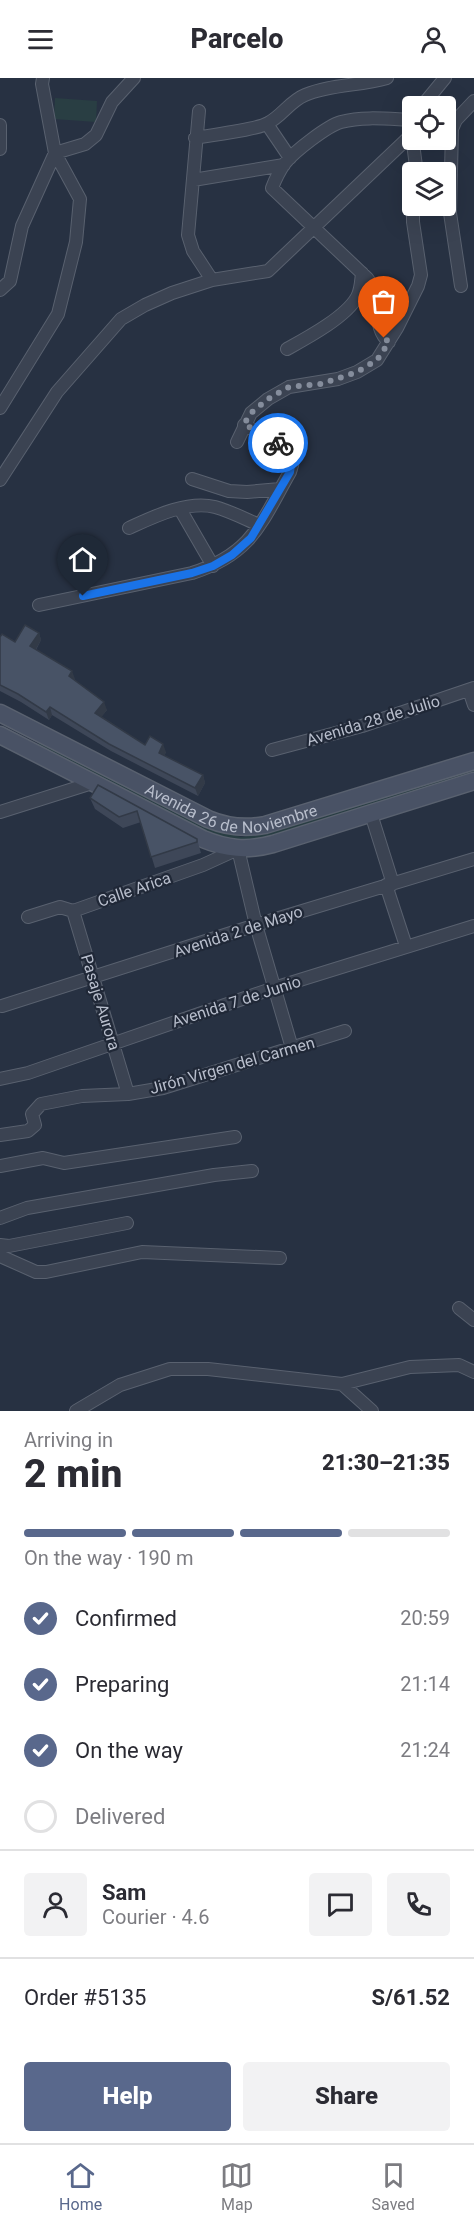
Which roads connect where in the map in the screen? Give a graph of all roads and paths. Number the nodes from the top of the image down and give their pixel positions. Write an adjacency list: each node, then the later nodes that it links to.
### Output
1 (43, 78): 14 (street)
2 (135, 78): 14 (street)
3 (387, 78): 9 (street)
4 (445, 78): 5 (street)
5 (430, 96)
6 (474, 101): 21 (street)
7 (198, 111): 11 (street)
8 (402, 119): 15 (street)
9 (267, 124): 11 (street); 15 (street)
10 (0, 125): 13 (street)
11 (195, 138): 16 (street)
12 (402, 144): 18 (street)
13 (0, 149)
14 (55, 153): 22 (street); 25 (street)
15 (287, 162): 16 (street); 18 (street)
16 (193, 180): 20 (street)
17 (413, 216): 23 (street)
18 (315, 229): 19 (street); 20 (street)
19 (362, 273): 23 (street); 24 (street)
20 (212, 280): 29 (street)
21 (461, 286)
22 (0, 290)
23 (389, 342): 26 (street)
24 (287, 349)
25 (0, 408)
26 (244, 424): 27 (street); 30 (street)
27 (237, 442)
28 (192, 479): 30 (street)
29 (0, 480)
30 (280, 489): 32 (street)
31 (180, 509): 32 (street); 33 (street); 34 (street)
32 (259, 525): 34 (street)
33 (129, 528)
34 (213, 566): 35 (street)
35 (39, 605)
36 (471, 689): 37 (street); 42 (street, Avenida 28 de Julio)
37 (474, 705)
38 (0, 713): 39 (main road, Avenida 26 de Noviembre)
39 (29, 728): 41 (main road); 43 (main road, Avenida 26 de Noviembre)
40 (0, 735): 41 (main road, Avenida 26 de Noviembre)
41 (19, 745): 45 (main road, Avenida 26 de Noviembre)
42 (272, 750)
43 (474, 761)
44 (474, 781): 47 (main road, Avenida 26 de Noviembre)
45 (92, 783): 46 (street); 48 (main road, Avenida 26 de Noviembre)
46 (0, 812)
47 (371, 814): 48 (main road, Avenida 26 de Noviembre); 50 (street)
48 (238, 849): 51 (street, Calle Arica); 53 (street)
49 (474, 859): 50 (street, Avenida 2 de Mayo)
50 (389, 884): 53 (street, Avenida 2 de Mayo); 55 (street)
51 (73, 910): 52 (street, Calle Arica); 56 (street, Pasaje Aurora)
52 (28, 917)
53 (256, 925): 56 (street, Avenida 2 de Mayo); 57 (street)
54 (474, 926): 55 (street, Avenida 7 de Junio)
55 (406, 946): 57 (street, Avenida 7 de Junio)
56 (94, 978): 58 (street, Avenida 2 de Mayo); 60 (street, Pasaje Aurora)
57 (274, 988): 60 (street, Avenida 7 de Junio); 61 (street)
58 (2, 1006)
59 (345, 1031): 61 (street, Jirón Virgen del Carmen)
60 (113, 1043): 62 (street, Avenida 7 de Junio); 63 (street, Pasaje Aurora)
61 (292, 1048): 63 (street, Jirón Virgen del Carmen)
62 (0, 1079)
63 (128, 1094): 64 (street, Jirón Virgen del Carmen)
64 (0, 1135)
65 (235, 1137): 66 (street)
66 (0, 1166)
67 (252, 1171): 68 (street)
68 (0, 1218)
69 (127, 1223): 70 (street)
70 (0, 1245)
71 (0, 1256): 72 (street)
72 (280, 1257)
73 (459, 1308): 74 (street)
74 (474, 1320)
75 (474, 1371): 76 (street)
76 (342, 1384): 77 (street); 78 (street)
77 (76, 1411)
78 (372, 1411)

